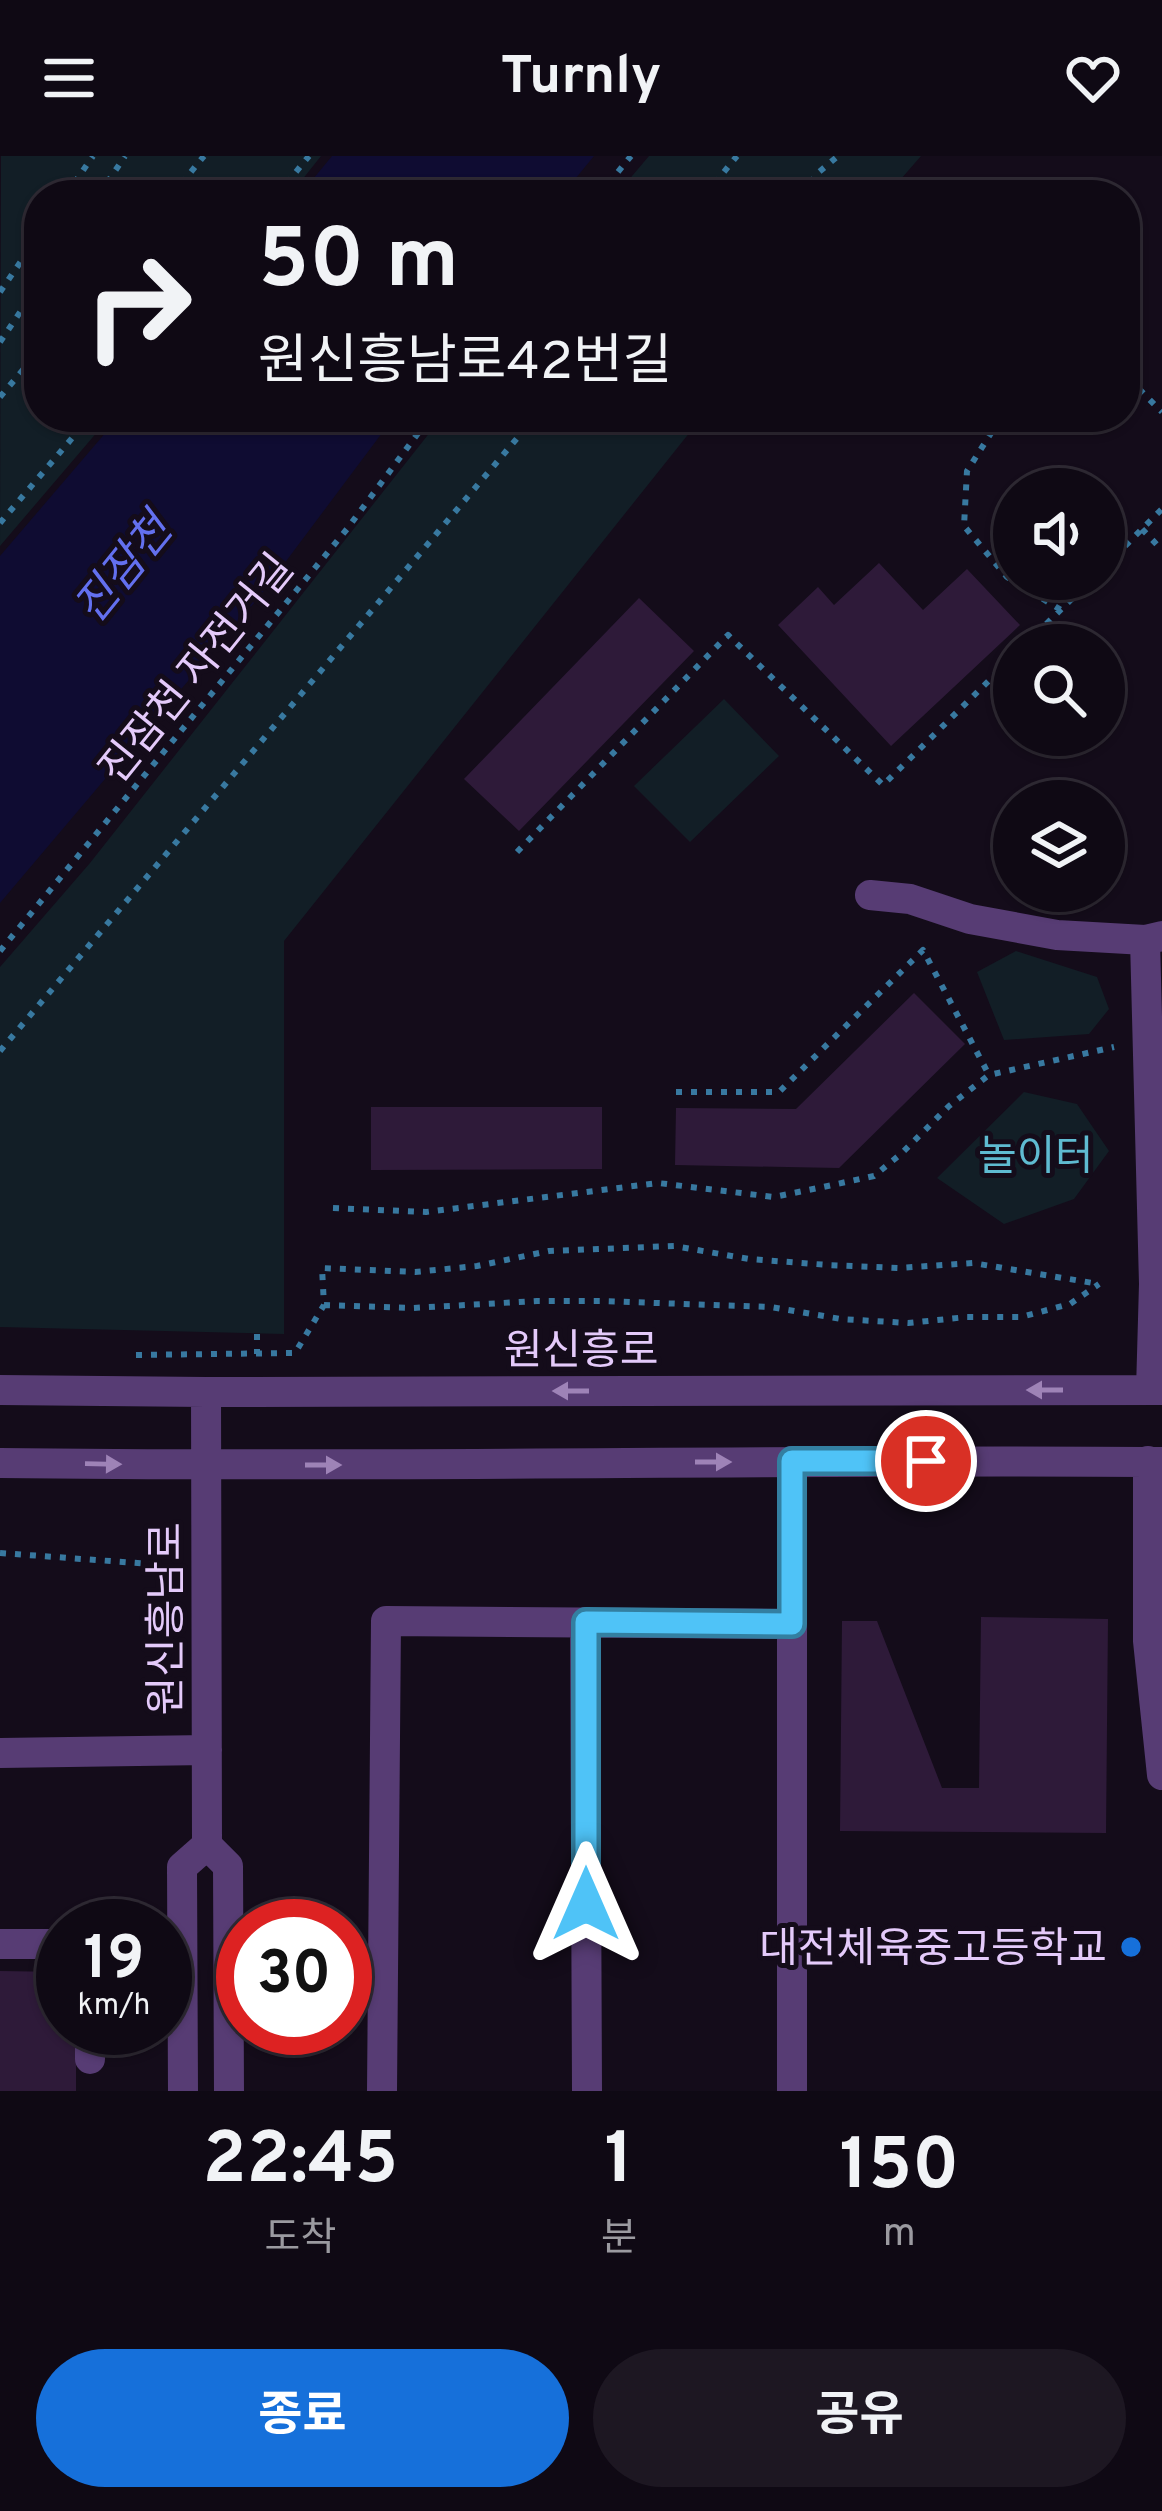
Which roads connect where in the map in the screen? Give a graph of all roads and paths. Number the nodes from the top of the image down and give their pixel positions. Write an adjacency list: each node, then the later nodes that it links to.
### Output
1 (204, 156): 6 (path)
2 (309, 156): 7 (path)
3 (631, 156): 8 (path)
4 (737, 156): 9 (path)
5 (838, 156): 10 (path)
6 (184, 180)
7 (289, 180)
8 (611, 180)
9 (717, 180)
10 (813, 180)
11 (24, 257): 12 (path)
12 (0, 292)
13 (24, 306): 14 (path)
14 (0, 342)
15 (24, 369): 17 (path)
16 (1140, 390): 18 (path)
17 (0, 397)
18 (1162, 412)
19 (76, 432): 24 (path)
20 (419, 432): 35 (path, 진잠천 자전거길)
21 (522, 432): 37 (path)
22 (991, 432): 29 (path)
23 (1162, 509): 25 (path)
24 (0, 523)
25 (1142, 529): 26 (path); 27 (path)
26 (1125, 546)
27 (1162, 550)
28 (1070, 600): 29 (path)
29 (1060, 610): 30 (path)
30 (1046, 624)
31 (993, 677): 32 (path)
32 (517, 852)
33 (870, 895): 34 (street)
34 (1153, 938): 46 (street)
35 (0, 952)
36 (1114, 1047): 38 (path)
37 (0, 1051)
38 (989, 1075): 39 (path); 40 (path)
39 (676, 1092)
40 (333, 1208)
41 (324, 1305): 41 (path); 43 (path)
42 (256, 1334): 43 (path)
43 (257, 1354): 44 (path)
44 (125, 1355)
45 (0, 1390): 47 (street, 원신흥로)
46 (1157, 1390): 47 (street, 원신흥로, one-way to 47)
47 (206, 1392): 51 (street, 원신흥남로)
48 (792, 1461): 49 (street); 51 (street, one-way to 48); 55 (street)
49 (1155, 1462): 56 (street)
50 (0, 1463): 51 (street, one-way to 51)
51 (206, 1466): 57 (street, 원신흥남로)
52 (0, 1553): 53 (path)
53 (151, 1564)
54 (586, 1622): 55 (street); 67 (street); 68 (street)
55 (792, 1624): 69 (street)
56 (1158, 1711): 59 (street)
57 (207, 1750): 58 (street); 60 (street, 원신흥남로)
58 (0, 1753)
59 (1162, 1775)
60 (207, 1845): 61 (street, 원신흥남로); 66 (street, 원신흥남로)
61 (179, 1899)
62 (0, 1944): 63 (street)
63 (36, 1944)
64 (181, 2055): 65 (street, 원신흥남로)
65 (183, 2091)
66 (230, 2091)
67 (382, 2091)
68 (587, 2091)
69 (792, 2091)

